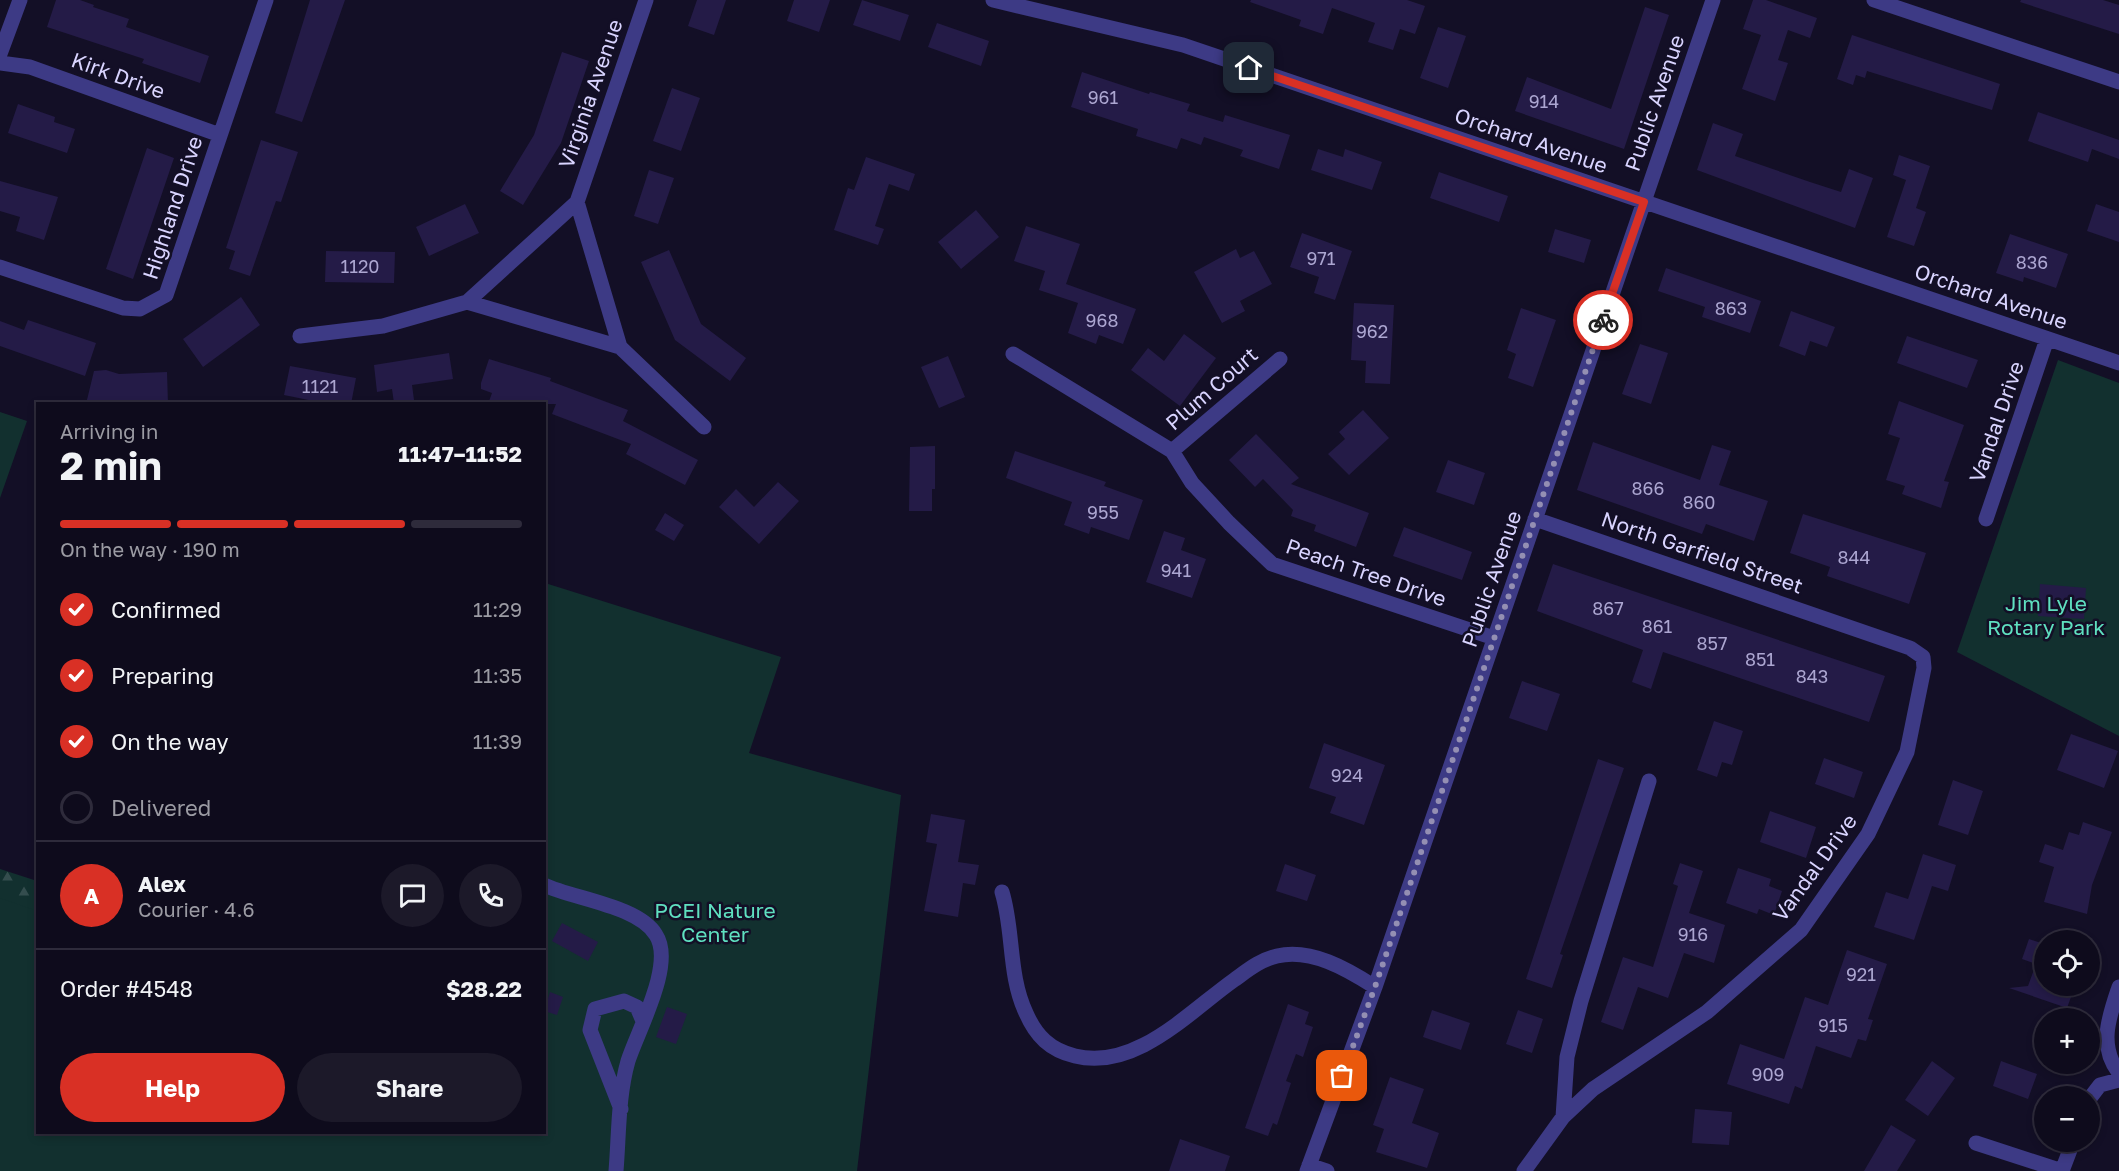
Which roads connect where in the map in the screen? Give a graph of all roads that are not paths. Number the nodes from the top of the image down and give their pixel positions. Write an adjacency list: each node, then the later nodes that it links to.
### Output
1 (20, 0): 7 (street)
2 (266, 0): 10 (street, Highland Drive)
3 (646, 0): 11 (street, Virginia Avenue)
4 (1713, 0): 12 (street, Public Avenue)
5 (1875, 0): 9 (street)
6 (1001, 1): 12 (street, Orchard Avenue)
7 (0, 54)
8 (0, 63): 10 (street, Kirk Drive)
9 (2119, 82)
10 (220, 135): 13 (street, Highland Drive)
11 (577, 202): 14 (street); 17 (street)
12 (1644, 202): 16 (street, Orchard Avenue); 23 (street, Public Avenue)
13 (0, 267)
14 (467, 302): 15 (street); 17 (street)
15 (300, 336)
16 (2047, 339): 20 (street, Orchard Avenue); 24 (street, Vandal Drive)
17 (620, 347): 21 (street)
18 (1013, 354): 22 (street, Peach Tree Drive)
19 (1280, 359): 22 (street, Plum Court)
20 (2119, 363)
21 (704, 428)
22 (1172, 451): 26 (street, Peach Tree Drive)
23 (1535, 519): 25 (street, North Garfield Street); 26 (street, Public Avenue)
24 (1986, 519)
25 (1856, 628): 37 (street, Vandal Drive)
26 (1494, 638): 30 (street, Public Avenue)
27 (1649, 781): 37 (street)
28 (546, 886): 32 (street)
29 (1002, 892): 30 (street)
30 (1375, 987): 40 (street, Public Avenue)
31 (2119, 987): 33 (street)
32 (643, 1021): 36 (street); 36 (street)
33 (2119, 1073)
34 (2119, 1080): 35 (street)
35 (2099, 1086)
36 (621, 1108): 41 (street)
37 (1563, 1117): 43 (street, Vandal Drive)
38 (1976, 1143): 44 (street)
39 (2069, 1152): 44 (street)
40 (1308, 1168): 42 (street)
41 (616, 1171)
42 (1327, 1171)
43 (1524, 1171)
44 (2062, 1171)

